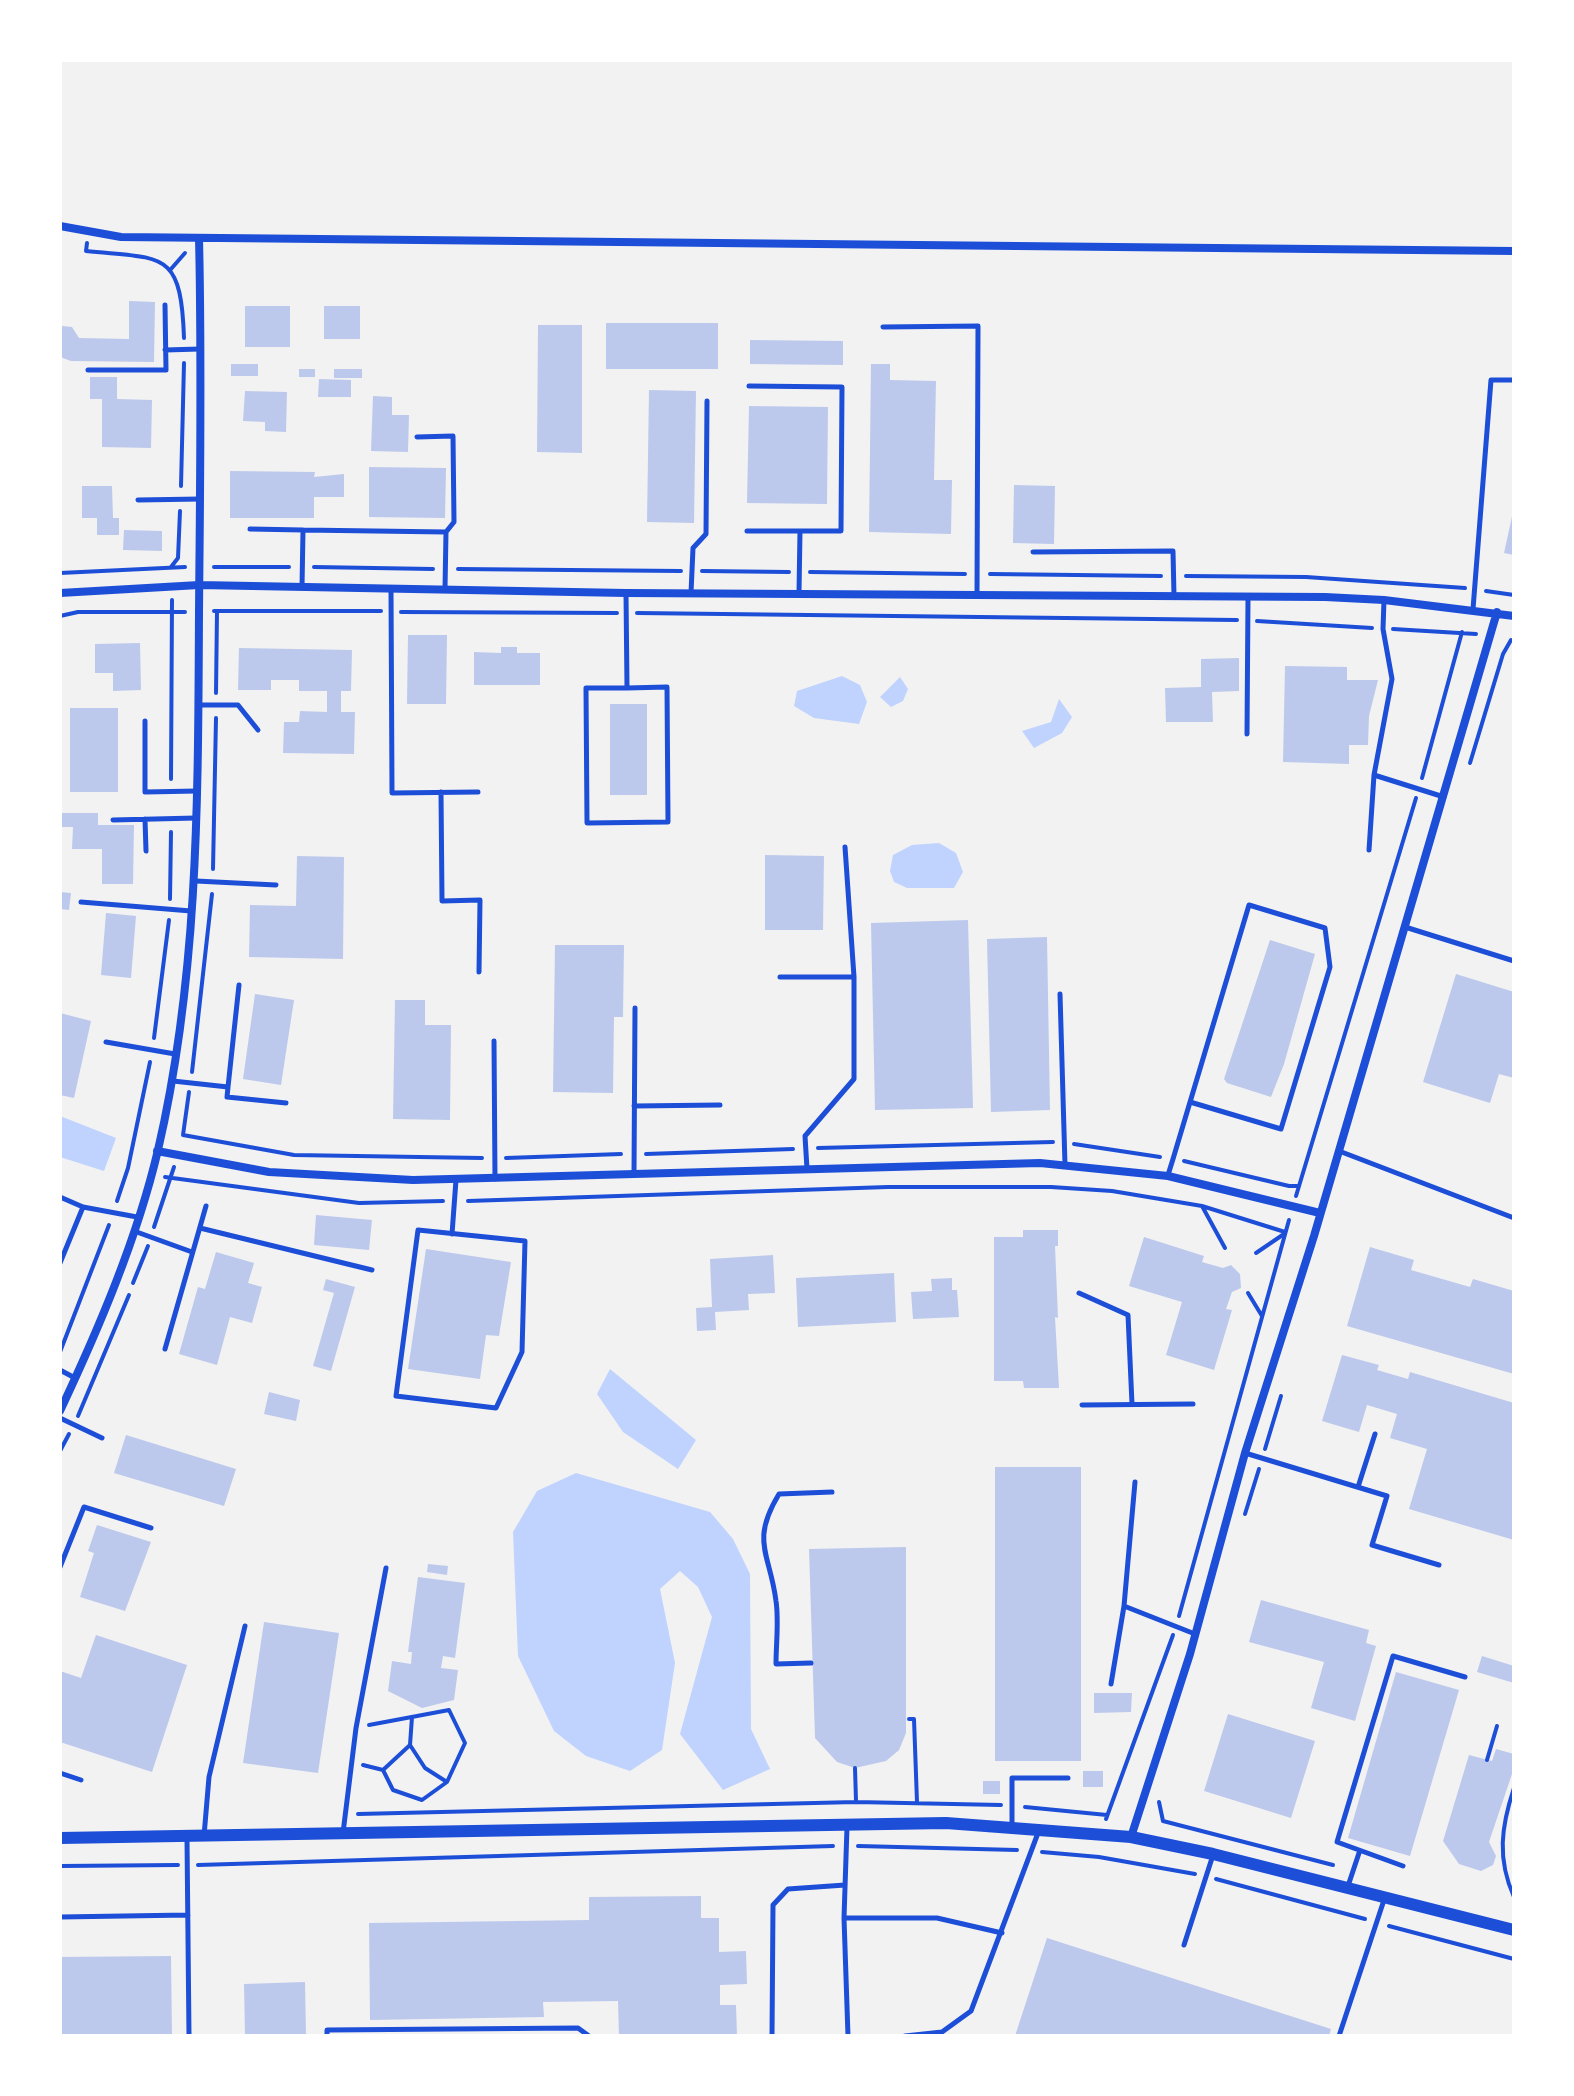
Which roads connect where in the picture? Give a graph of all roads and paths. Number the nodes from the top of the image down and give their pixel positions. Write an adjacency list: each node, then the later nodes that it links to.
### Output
1 (60, 226): 2 (street)
2 (199, 238): 3 (street); 6 (street)
3 (1514, 251)
4 (165, 305): 7 (lane)
5 (883, 327): 27 (lane)
6 (202, 349): 7 (lane); 13 (street)
7 (165, 350): 8 (lane)
8 (88, 370)
9 (1514, 380): 33 (lane)
10 (749, 386): 18 (lane)
11 (707, 401): 24 (lane)
12 (417, 437): 19 (lane)
13 (200, 499): 14 (lane); 21 (street)
14 (138, 500)
15 (250, 529): 16 (lane)
16 (303, 530): 19 (lane); 22 (lane)
17 (747, 531): 18 (lane)
18 (800, 531): 25 (lane)
19 (446, 532): 23 (lane)
20 (1033, 552): 28 (lane)
21 (199, 567): 22 (path); 26 (path); 30 (street)
22 (303, 567): 23 (path); 31 (lane)
23 (446, 569): 24 (path); 34 (lane)
24 (692, 571): 25 (path); 37 (lane)
25 (799, 572): 27 (path); 38 (lane)
26 (60, 573)
27 (977, 574): 28 (path); 40 (lane)
28 (1173, 576): 33 (path); 41 (lane)
29 (172, 585): 30 (street); 35 (street); 46 (path)
30 (199, 585): 31 (street); 47 (street)
31 (302, 588): 32 (street)
32 (391, 589): 34 (street); 45 (lane)
33 (1475, 589): 39 (path); 44 (lane)
34 (445, 590): 36 (street)
35 (60, 593)
36 (626, 593): 37 (street); 49 (lane)
37 (691, 594): 38 (street)
38 (799, 594): 40 (street)
39 (1514, 595)
40 (977, 596): 41 (street)
41 (1174, 597): 42 (street)
42 (1248, 598): 43 (street); 52 (lane)
43 (1384, 600): 44 (street); 53 (lane)
44 (1473, 609): 48 (street)
45 (391, 611): 47 (path); 49 (path); 66 (lane)
46 (173, 612): 47 (path); 50 (path); 64 (path)
47 (199, 612): 58 (street)
48 (1497, 612): 51 (street); 55 (street)
49 (626, 613): 52 (path); 57 (lane)
50 (60, 616)
51 (1514, 616)
52 (1248, 620): 53 (path); 61 (lane)
53 (1383, 629): 54 (path); 62 (lane)
54 (1462, 632): 55 (path); 63 (path)
55 (1490, 637): 56 (path); 68 (street)
56 (1514, 641)
57 (627, 688): 57 (lane)
58 (198, 705): 60 (lane); 65 (street)
59 (145, 721): 64 (lane)
60 (258, 730)
61 (1247, 734)
62 (1374, 775): 63 (lane); 74 (lane)
63 (1419, 789): 68 (lane); 106 (path)
64 (171, 791): 65 (lane)
65 (198, 791): 70 (street)
66 (441, 792): 67 (lane); 83 (lane)
67 (478, 792)
68 (1444, 797): 81 (street)
69 (171, 818): 70 (lane); 71 (lane); 79 (path)
70 (197, 818): 76 (street)
71 (145, 819): 72 (lane); 75 (lane)
72 (113, 820)
73 (845, 847): 85 (lane)
74 (1369, 850)
75 (146, 851)
76 (196, 881): 77 (lane); 80 (street)
77 (276, 885)
78 (81, 902): 79 (lane)
79 (170, 909): 80 (lane); 91 (path)
80 (193, 911): 92 (street)
81 (1405, 927): 82 (lane); 103 (street)
82 (1514, 961)
83 (479, 972)
84 (780, 977): 85 (lane)
85 (854, 977): 101 (lane)
86 (239, 985): 94 (lane)
87 (1060, 994): 100 (lane)
88 (635, 1008): 98 (lane)
89 (494, 1041): 105 (lane)
90 (106, 1042): 91 (lane)
91 (152, 1051): 92 (lane); 108 (path)
92 (176, 1054): 93 (street)
93 (172, 1081): 94 (lane); 102 (street)
94 (228, 1087): 96 (lane)
95 (1190, 1102): 95 (lane); 106 (lane)
96 (286, 1103)
97 (720, 1105): 98 (lane)
98 (634, 1106): 104 (lane)
99 (183, 1135): 105 (path)
100 (1065, 1142): 101 (path); 106 (path); 107 (lane)
101 (805, 1149): 104 (path); 109 (lane)
102 (157, 1151): 110 (street); 113 (street)
103 (1338, 1151): 121 (street); 123 (lane)
104 (634, 1154): 105 (path); 111 (lane)
105 (495, 1158): 114 (lane)
106 (1173, 1159): 112 (lane)
107 (1065, 1165): 109 (street); 112 (street)
108 (128, 1168): 110 (path); 120 (path)
109 (807, 1170): 111 (street)
110 (151, 1174): 116 (path); 122 (street)
111 (634, 1175): 114 (street)
112 (1168, 1176): 121 (street)
113 (456, 1180): 114 (street); 116 (lane)
114 (495, 1180)
115 (60, 1197): 119 (lane)
116 (454, 1201): 118 (path); 127 (lane)
117 (206, 1206): 124 (lane)
118 (1202, 1206): 126 (path); 128 (path)
119 (83, 1207): 120 (lane); 131 (lane)
120 (114, 1212): 122 (lane); 137 (path)
121 (1320, 1213): 147 (street)
122 (137, 1217): 125 (street)
123 (1514, 1218)
124 (200, 1228): 129 (lane); 132 (lane)
125 (133, 1231): 129 (lane); 139 (street)
126 (1286, 1232): 130 (path); 135 (path)
127 (452, 1234): 127 (lane)
128 (1225, 1248)
129 (192, 1253): 136 (lane)
130 (1256, 1253)
131 (60, 1263)
132 (372, 1270)
133 (1079, 1293): 140 (lane)
134 (1248, 1293): 135 (path)
135 (1262, 1316): 158 (path)
136 (165, 1349)
137 (60, 1352)
138 (60, 1370): 139 (lane)
139 (75, 1378): 143 (street)
140 (1132, 1404): 141 (lane); 142 (lane)
141 (1193, 1404)
142 (1082, 1405)
143 (60, 1411)
144 (60, 1418): 146 (lane)
145 (1375, 1434): 149 (lane)
146 (102, 1438)
147 (1245, 1453): 149 (lane); 159 (street)
148 (1135, 1482): 156 (lane)
149 (1358, 1487): 153 (lane)
150 (832, 1492): 160 (lane)
151 (151, 1528): 152 (lane)
152 (61, 1559): 154 (lane)
153 (1439, 1565)
154 (60, 1567)
155 (386, 1568): 166 (lane)
156 (1124, 1606): 158 (lane); 162 (lane)
157 (245, 1626): 187 (lane)
158 (1175, 1628): 159 (lane); 179 (path)
159 (1195, 1634): 184 (street)
160 (811, 1663)
161 (1465, 1677): 190 (lane)
162 (1111, 1684)
163 (412, 1717): 166 (path); 167 (path); 175 (path)
164 (909, 1719): 178 (path)
165 (1497, 1726): 168 (path)
166 (356, 1728): 169 (lane)
167 (410, 1745): 171 (path); 175 (path)
168 (1487, 1760)
169 (350, 1764): 171 (path); 183 (lane)
170 (855, 1768): 177 (path)
171 (383, 1770): 175 (path)
172 (60, 1773): 174 (lane)
173 (1068, 1778): 181 (lane)
174 (81, 1780)
175 (447, 1782)
176 (1514, 1788): 198 (path)
177 (856, 1802)
178 (917, 1802)
179 (1107, 1815)
180 (847, 1826): 181 (street); 183 (street); 188 (lane)
181 (1012, 1826): 182 (street)
182 (1039, 1828): 184 (street); 189 (lane)
183 (343, 1834): 187 (street)
184 (1131, 1837): 191 (street)
185 (60, 1838): 186 (street)
186 (187, 1838): 187 (street); 192 (lane)
187 (204, 1838)
188 (846, 1846): 189 (path); 192 (path); 196 (lane)
189 (1031, 1851): 195 (path); 205 (lane)
190 (1359, 1853): 194 (lane); 197 (lane)
191 (1213, 1854): 195 (lane); 197 (street)
192 (187, 1865): 193 (path); 200 (lane)
193 (60, 1866)
194 (1403, 1866)
195 (1207, 1876): 203 (path); 206 (lane)
196 (845, 1885): 202 (lane); 213 (lane)
197 (1346, 1891): 199 (street)
198 (1514, 1897)
199 (1384, 1900): 203 (lane); 204 (street)
200 (188, 1915): 201 (lane); 210 (lane)
201 (60, 1917)
202 (844, 1918): 205 (lane); 214 (lane)
203 (1376, 1922): 208 (path); 216 (lane)
204 (1514, 1930)
205 (1002, 1933): 215 (lane)
206 (1184, 1945)
207 (1512, 1950): 208 (path)
208 (1512, 1959)
209 (489, 2032): 211 (lane); 212 (lane)
210 (189, 2036)
211 (327, 2036)
212 (589, 2036)
213 (772, 2036)
214 (848, 2036)
215 (905, 2036)
216 (1339, 2036)

